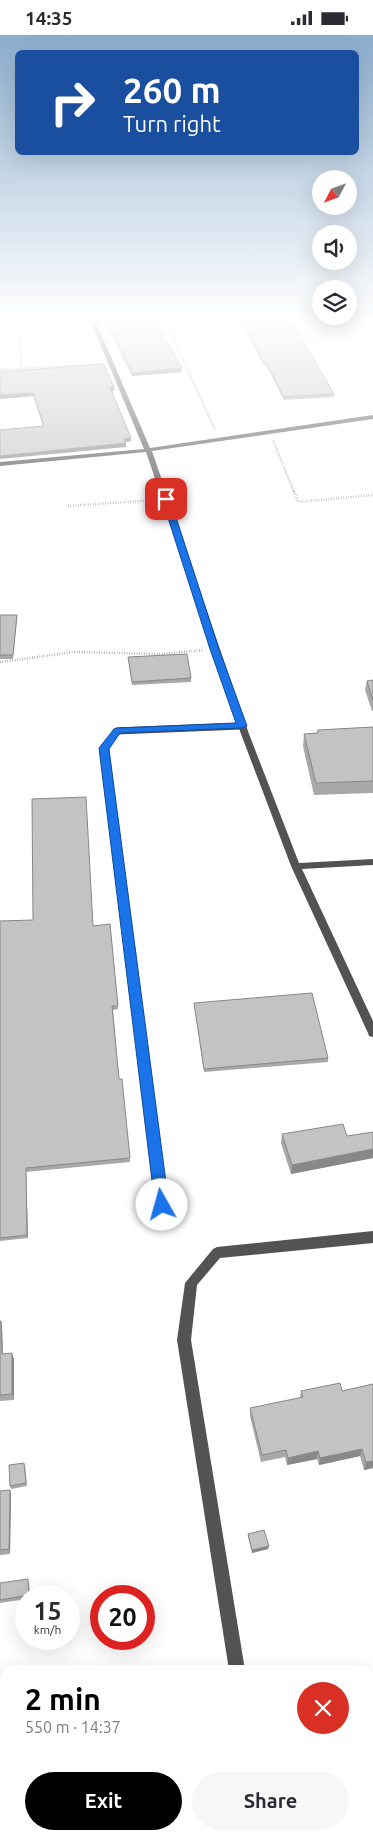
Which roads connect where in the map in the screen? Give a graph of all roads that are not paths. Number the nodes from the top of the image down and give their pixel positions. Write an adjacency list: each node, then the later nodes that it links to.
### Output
1 (126, 399): 3 (street)
2 (373, 417): 3 (street)
3 (148, 450): 4 (street); 5 (street)
4 (0, 464)
5 (242, 726): 7 (street); 9 (lane)
6 (373, 862): 7 (street)
7 (296, 866): 8 (street)
8 (373, 1033)
9 (162, 1205)
10 (373, 1237): 11 (street)
11 (236, 1665)

